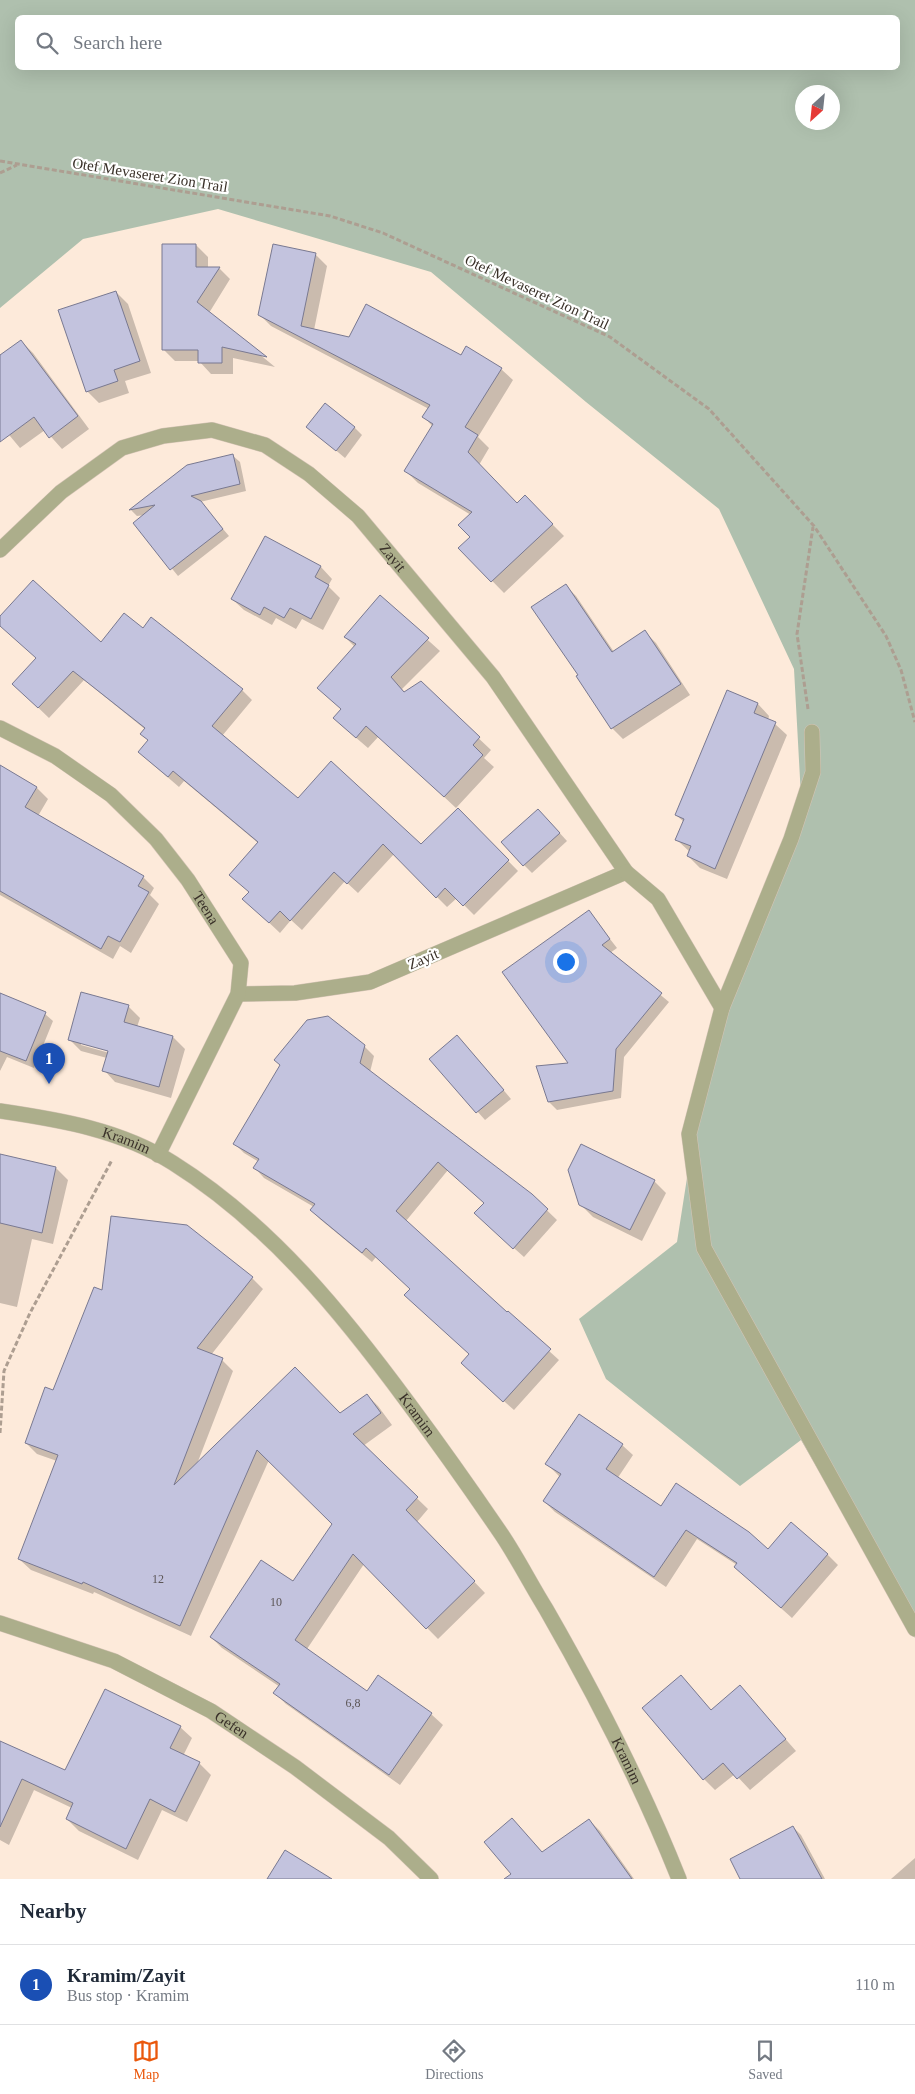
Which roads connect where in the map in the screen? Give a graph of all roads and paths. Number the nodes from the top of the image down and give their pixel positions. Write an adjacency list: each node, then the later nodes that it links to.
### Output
1 (0, 161): 2 (path, Otef Mevaseret Zion Trail)
2 (17, 165): 3 (path); 4 (path, Otef Mevaseret Zion Trail)
3 (0, 173)
4 (814, 526): 6 (path, Otef Mevaseret Zion Trail); 8 (path)
5 (0, 550): 9 (street, Zayit)
6 (915, 722)
7 (0, 728): 10 (street, Teena)
8 (812, 732): 11 (street)
9 (626, 872): 10 (street, Zayit); 11 (street, Zayit)
10 (238, 994): 14 (street, Teena)
11 (722, 1008): 17 (street)
12 (0, 1111): 13 (street, Kramim)
13 (124, 1138): 14 (street, Kramim); 15 (path)
14 (158, 1155): 19 (street, Kramim)
15 (0, 1433)
16 (0, 1623): 18 (street, Gefen)
17 (915, 1629)
18 (431, 1879)
19 (679, 1879)

